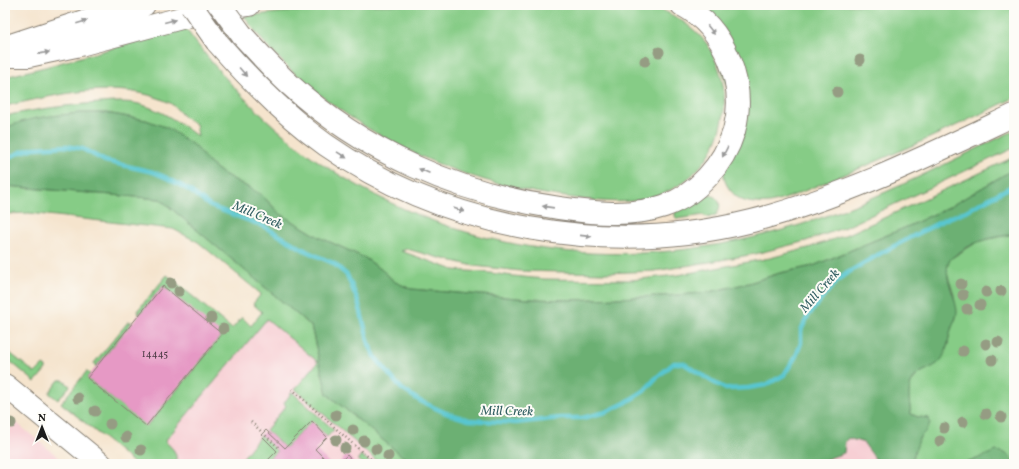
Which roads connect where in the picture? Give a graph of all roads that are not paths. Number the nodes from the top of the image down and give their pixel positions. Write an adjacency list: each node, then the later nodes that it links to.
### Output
1 (144, 5): 6 (main road, one-way to 1)
2 (191, 5): 8 (main road, one-way to 8, bridge)
3 (220, 5): 5 (main road, one-way to 3, bridge)
4 (249, 5): 7 (main road, one-way to 4)
5 (682, 5)
6 (5, 47)
7 (5, 56)
8 (1014, 115)
9 (5, 384): 10 (main road)
10 (101, 464)

